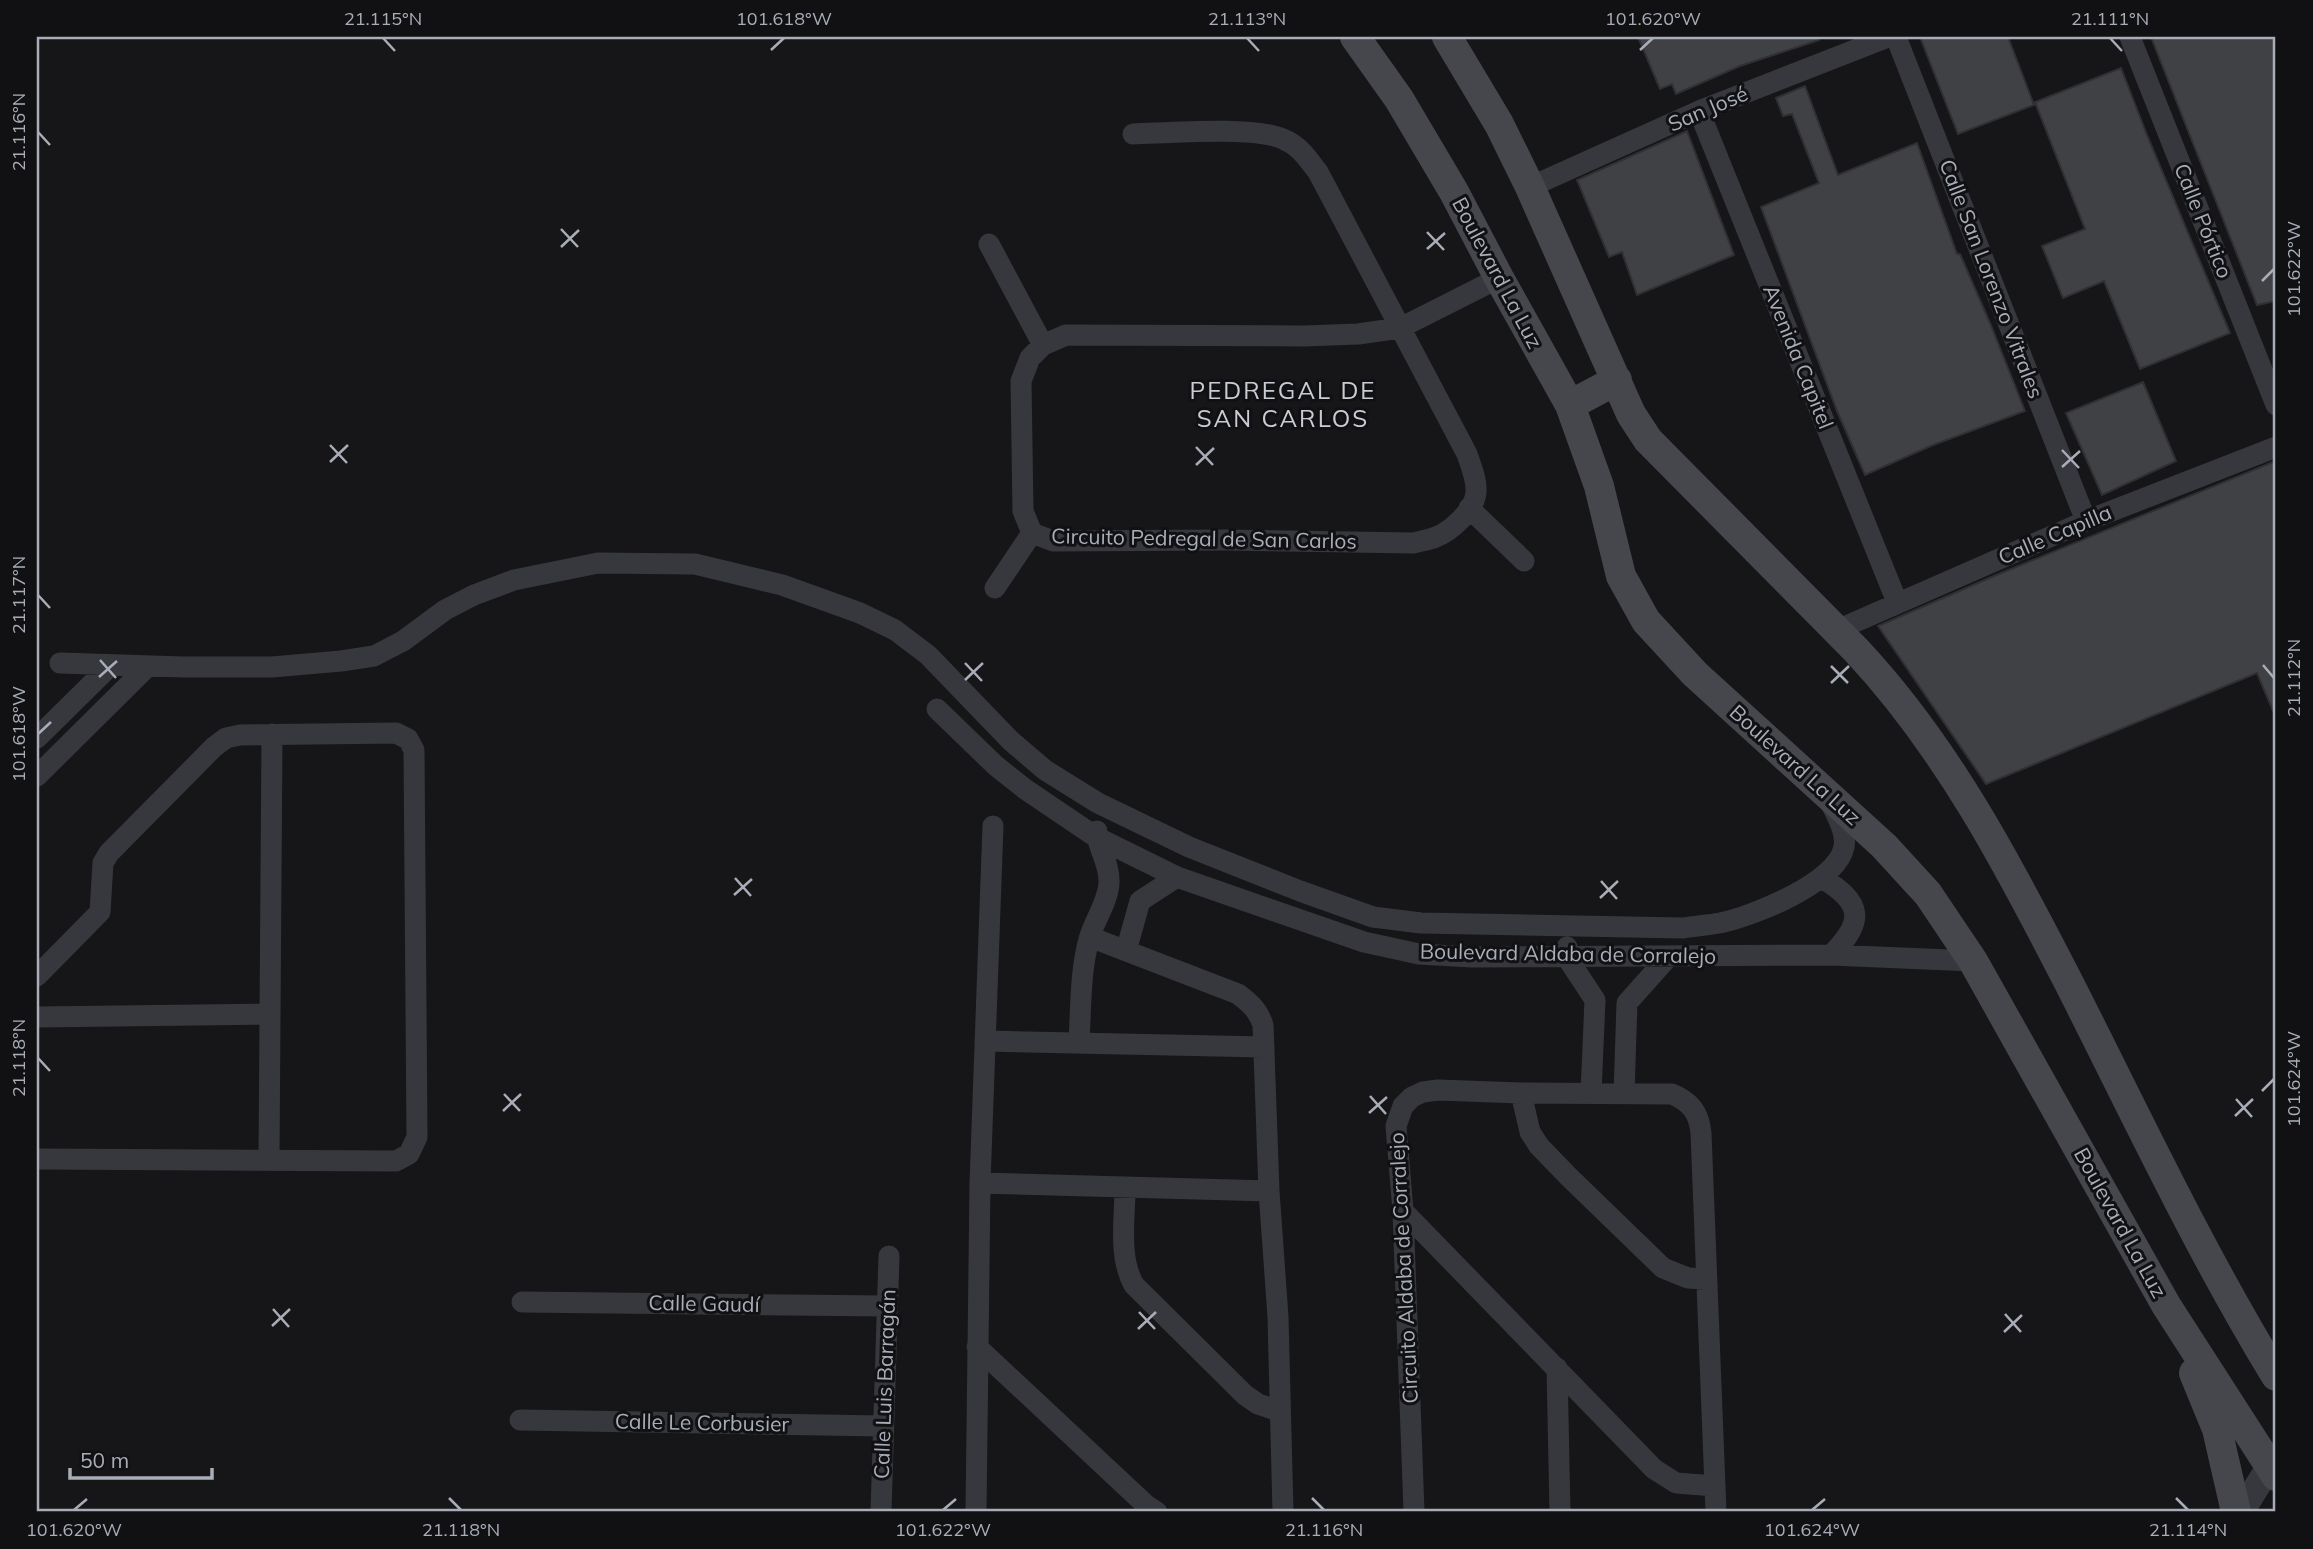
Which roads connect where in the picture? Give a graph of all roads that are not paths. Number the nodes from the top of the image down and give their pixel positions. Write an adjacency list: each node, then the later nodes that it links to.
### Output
1 (1355, 37): 10 (main road, Boulevard La Luz)
2 (1447, 37): 8 (main road)
3 (1888, 37): 6 (street, San José)
4 (1896, 37): 18 (street, Calle San Lorenzo Vitrales)
5 (2130, 37): 15 (street, Calle Pórtico)
6 (1699, 111): 8 (street, San José); 22 (street, Avenida Capitel)
7 (1133, 134): 11 (street)
8 (1530, 187): 13 (main road)
9 (989, 244): 12 (street)
10 (1499, 278): 11 (street); 14 (main road, Boulevard La Luz)
11 (1400, 328): 12 (street); 17 (street)
12 (1043, 345): 19 (street, Circuito Pedregal de San Carlos)
13 (1616, 380): 14 (main road); 23 (main road)
14 (1570, 405): 31 (main road, Boulevard La Luz)
15 (2276, 405)
16 (2276, 447): 18 (street, Calle Capilla)
17 (1469, 508): 19 (street, Circuito Pedregal de San Carlos); 20 (street)
18 (2086, 520): 22 (street, Calle Capilla)
19 (1032, 533): 21 (street)
20 (1524, 561)
21 (995, 588)
22 (1897, 602): 23 (street, Calle Capilla)
23 (1837, 630): 68 (main road)
24 (60, 663): 25 (street, Boulevard Aldaba de Corralejo)
25 (111, 665): 26 (street, Boulevard Aldaba de Corralejo); 29 (street)
26 (148, 666): 30 (street); 32 (street, Boulevard Aldaba de Corralejo)
27 (937, 709): 34 (street, Boulevard Aldaba de Corralejo)
28 (272, 734): 46 (street); 49 (street); 58 (street)
29 (37, 738)
30 (37, 776)
31 (1826, 793): 36 (street, Boulevard Aldaba de Corralejo); 45 (main road, Boulevard La Luz)
32 (1098, 803): 34 (street); 39 (street, Boulevard Aldaba de Corralejo)
33 (993, 826): 51 (street)
34 (1096, 837): 35 (street, Boulevard Aldaba de Corralejo); 37 (street)
35 (1177, 877): 38 (street); 43 (street, Boulevard Aldaba de Corralejo)
36 (1822, 878): 39 (street, Boulevard Aldaba de Corralejo); 42 (street)
37 (1109, 887): 38 (street); 40 (street)
38 (1140, 901): 41 (street)
39 (1568, 927): 43 (street)
40 (1090, 937): 41 (street); 52 (street)
41 (1126, 951): 53 (street)
42 (1832, 955): 44 (street, Boulevard Aldaba de Corralejo); 45 (street, Boulevard Aldaba de Corralejo)
43 (1566, 956): 44 (street, Boulevard Aldaba de Corralejo); 47 (street)
44 (1669, 956): 48 (street)
45 (1972, 961): 66 (main road, Boulevard La Luz)
46 (37, 976)
47 (1595, 1000): 48 (street); 54 (street)
48 (1627, 1003): 56 (street)
49 (270, 1014): 50 (street); 58 (street)
50 (37, 1017)
51 (985, 1041): 52 (street); 59 (street)
52 (1079, 1042): 53 (street)
53 (1264, 1047): 61 (street)
54 (1591, 1093): 55 (street, Circuito Aldaba de Corralejo); 56 (street, Circuito Aldaba de Corralejo)
55 (1521, 1094): 62 (street, Circuito Aldaba de Corralejo); 64 (street)
56 (1624, 1094): 64 (street, Circuito Aldaba de Corralejo)
57 (37, 1159): 58 (street)
58 (270, 1160)
59 (980, 1183): 60 (street); 69 (street)
60 (1125, 1188): 61 (street); 72 (street)
61 (1269, 1191): 72 (street)
62 (1403, 1211): 70 (street); 81 (street, Circuito Aldaba de Corralejo)
63 (889, 1256): 67 (street, Calle Luis Barragán)
64 (1706, 1279): 76 (street, Circuito Aldaba de Corralejo)
65 (522, 1302): 67 (street, Calle Gaudí)
66 (2166, 1305): 75 (main road, Boulevard La Luz); 84 (main road)
67 (886, 1306): 74 (street, Calle Luis Barragán)
68 (2265, 1346): 71 (main road)
69 (977, 1347): 78 (street); 79 (street)
70 (1557, 1368): 76 (street); 82 (street)
71 (2276, 1376)
72 (1279, 1411): 80 (street)
73 (520, 1420): 74 (street, Calle Le Corbusier)
74 (883, 1426): 77 (street, Calle Luis Barragán)
75 (2274, 1466): 84 (street)
76 (1715, 1486): 83 (street, Circuito Aldaba de Corralejo)
77 (881, 1512)
78 (976, 1512)
79 (1157, 1512)
80 (1283, 1512)
81 (1414, 1512)
82 (1560, 1512)
83 (1716, 1512)
84 (2239, 1512)

